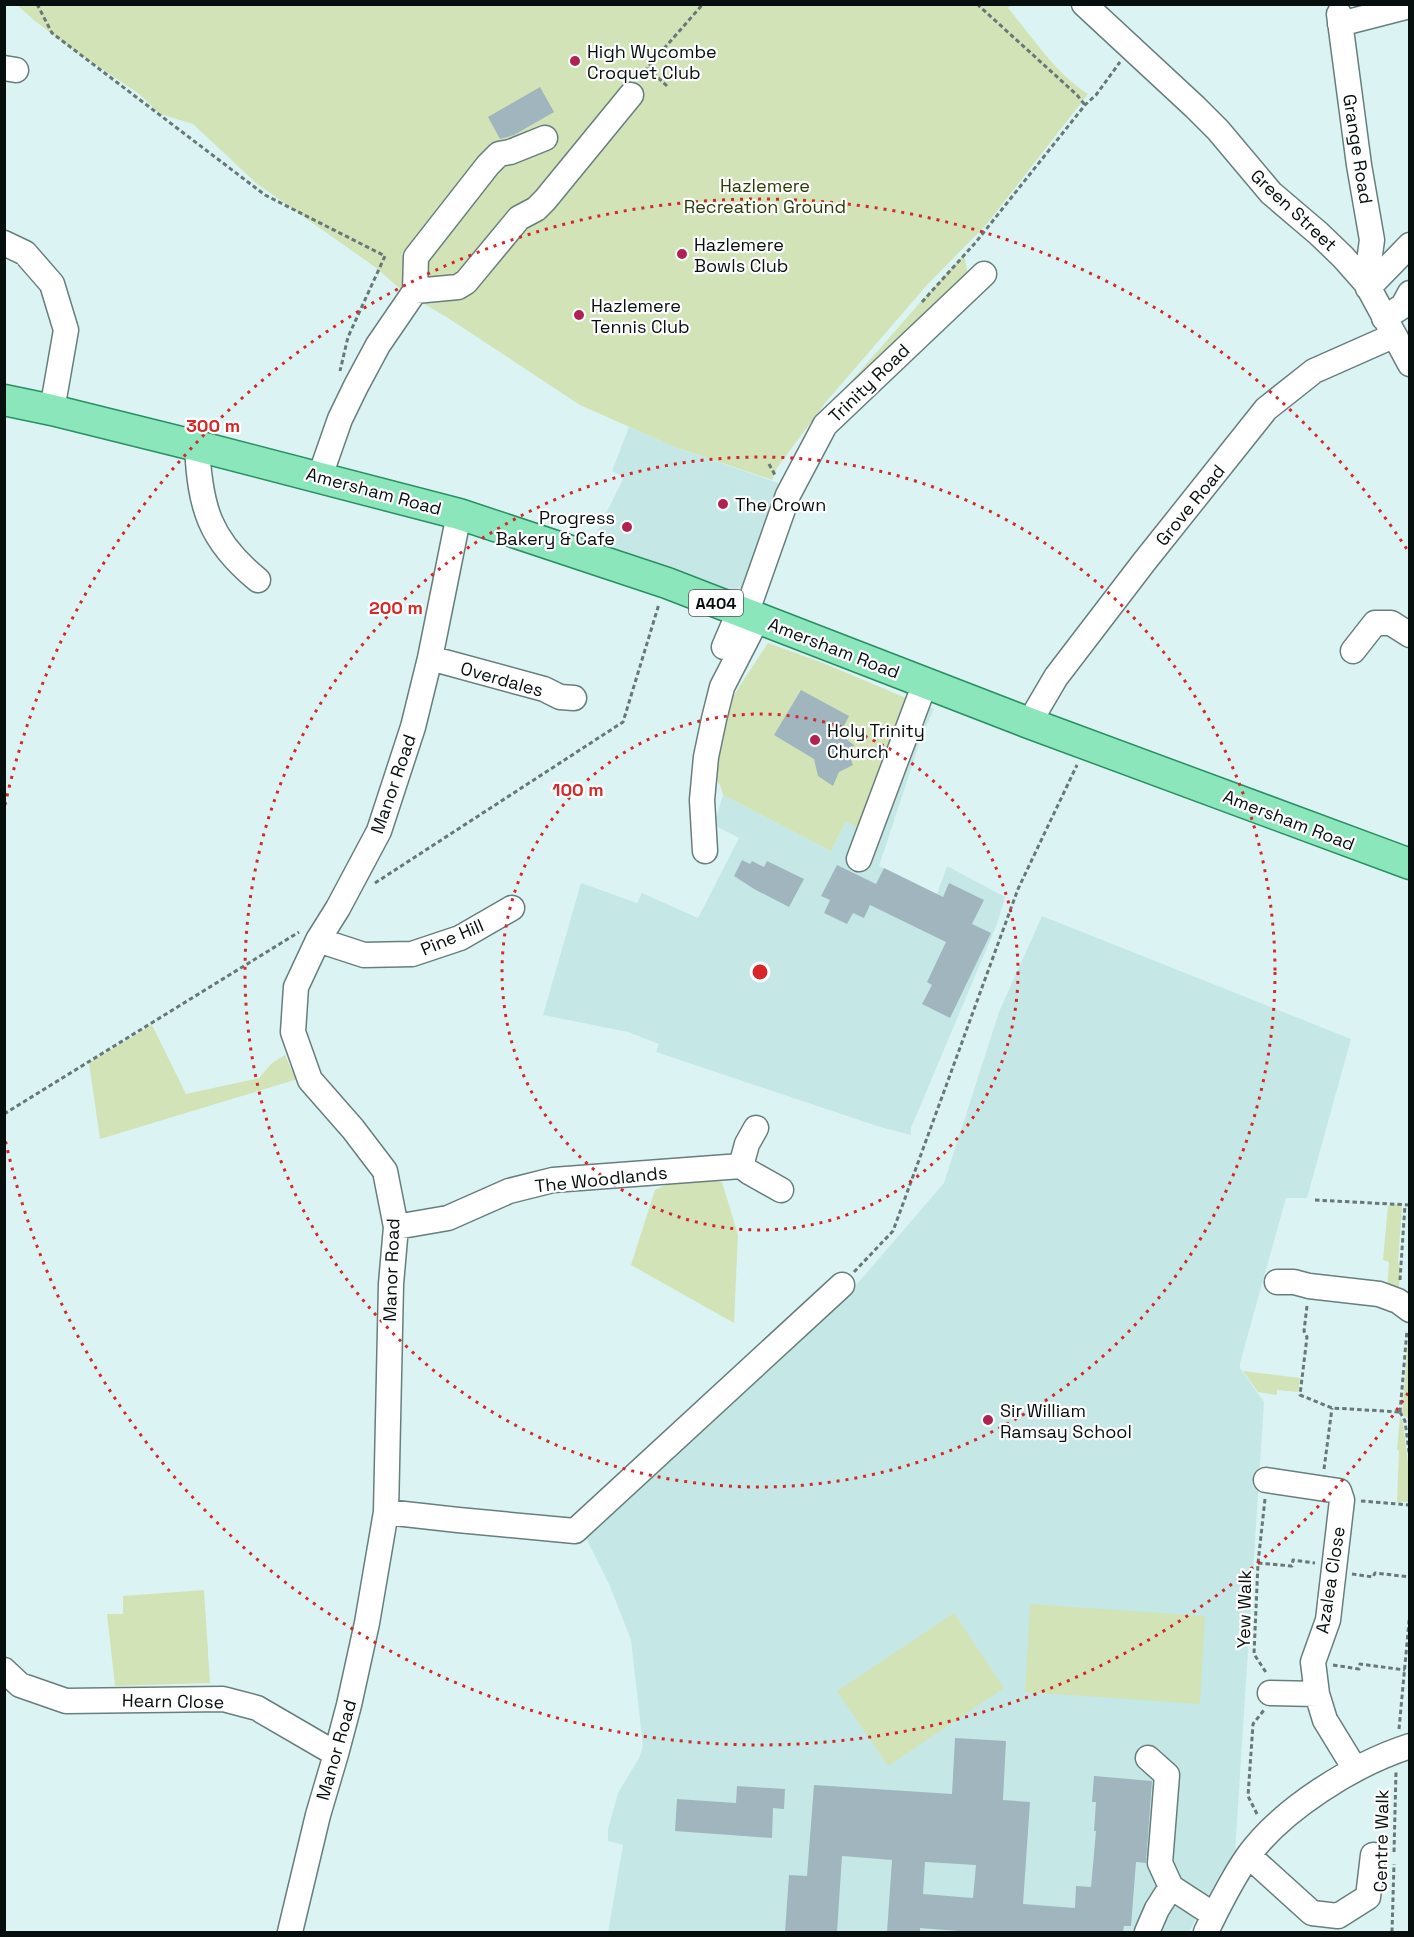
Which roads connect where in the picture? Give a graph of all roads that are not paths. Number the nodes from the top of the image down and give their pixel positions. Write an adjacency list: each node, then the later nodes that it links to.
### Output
1 (1084, 4): 8 (street, Green Street)
2 (1410, 6): 8 (street, Grange Road)
3 (631, 95): 9 (street)
4 (545, 138): 9 (street)
5 (4, 243): 14 (street)
6 (1410, 245): 8 (street)
7 (984, 274): 19 (street, Trinity Road)
8 (1367, 286): 11 (street, Green Street)
9 (415, 291): 16 (street)
10 (1410, 293): 11 (street, Grove Road)
11 (1389, 327): 12 (street, Green Street); 26 (street, Grove Road)
12 (1410, 364)
13 (4, 400): 14 (main road, Amersham Road / A404)
14 (51, 410): 15 (main road, Amersham Road / A404)
15 (197, 446): 16 (main road, Amersham Road / A404); 18 (street)
16 (320, 476): 17 (main road, Amersham Road / A404)
17 (459, 514): 19 (main road, Amersham Road / A404); 23 (street, Manor Road)
18 (258, 580)
19 (747, 615): 21 (street); 24 (main road, Amersham Road / A404); 27 (street)
20 (1410, 635): 22 (street)
21 (724, 647)
22 (1353, 651)
23 (430, 658): 25 (street, Overdales); 31 (street, Manor Road)
24 (925, 683): 26 (main road, Amersham Road / A404); 28 (street)
25 (574, 698)
26 (1029, 723): 29 (main road, Amersham Road / A404)
27 (705, 851)
28 (859, 859)
29 (1410, 864)
30 (512, 908): 31 (street, Pine Hill)
31 (318, 940): 35 (street, Manor Road)
32 (756, 1128): 33 (street)
33 (741, 1166): 34 (street); 35 (street, The Woodlands)
34 (781, 1190)
35 (396, 1227): 40 (street, Manor Road)
36 (1277, 1282): 38 (street)
37 (842, 1285): 40 (street)
38 (1410, 1310)
39 (1266, 1480): 43 (street, Azalea Close)
40 (386, 1512): 45 (street, Manor Road)
41 (4, 1670): 45 (street, Hearn Close)
42 (1267, 1692): 43 (street)
43 (1317, 1694): 47 (street, Azalea Close)
44 (1403, 1748): 47 (street)
45 (336, 1754): 53 (street, Manor Road)
46 (1148, 1758): 50 (street)
47 (1354, 1769): 48 (street)
48 (1249, 1856): 51 (street); 52 (street)
49 (1387, 1857): 52 (street)
50 (1171, 1887): 51 (street); 54 (street)
51 (1210, 1924)
52 (1323, 1924)
53 (290, 1932)
54 (1147, 1932)

